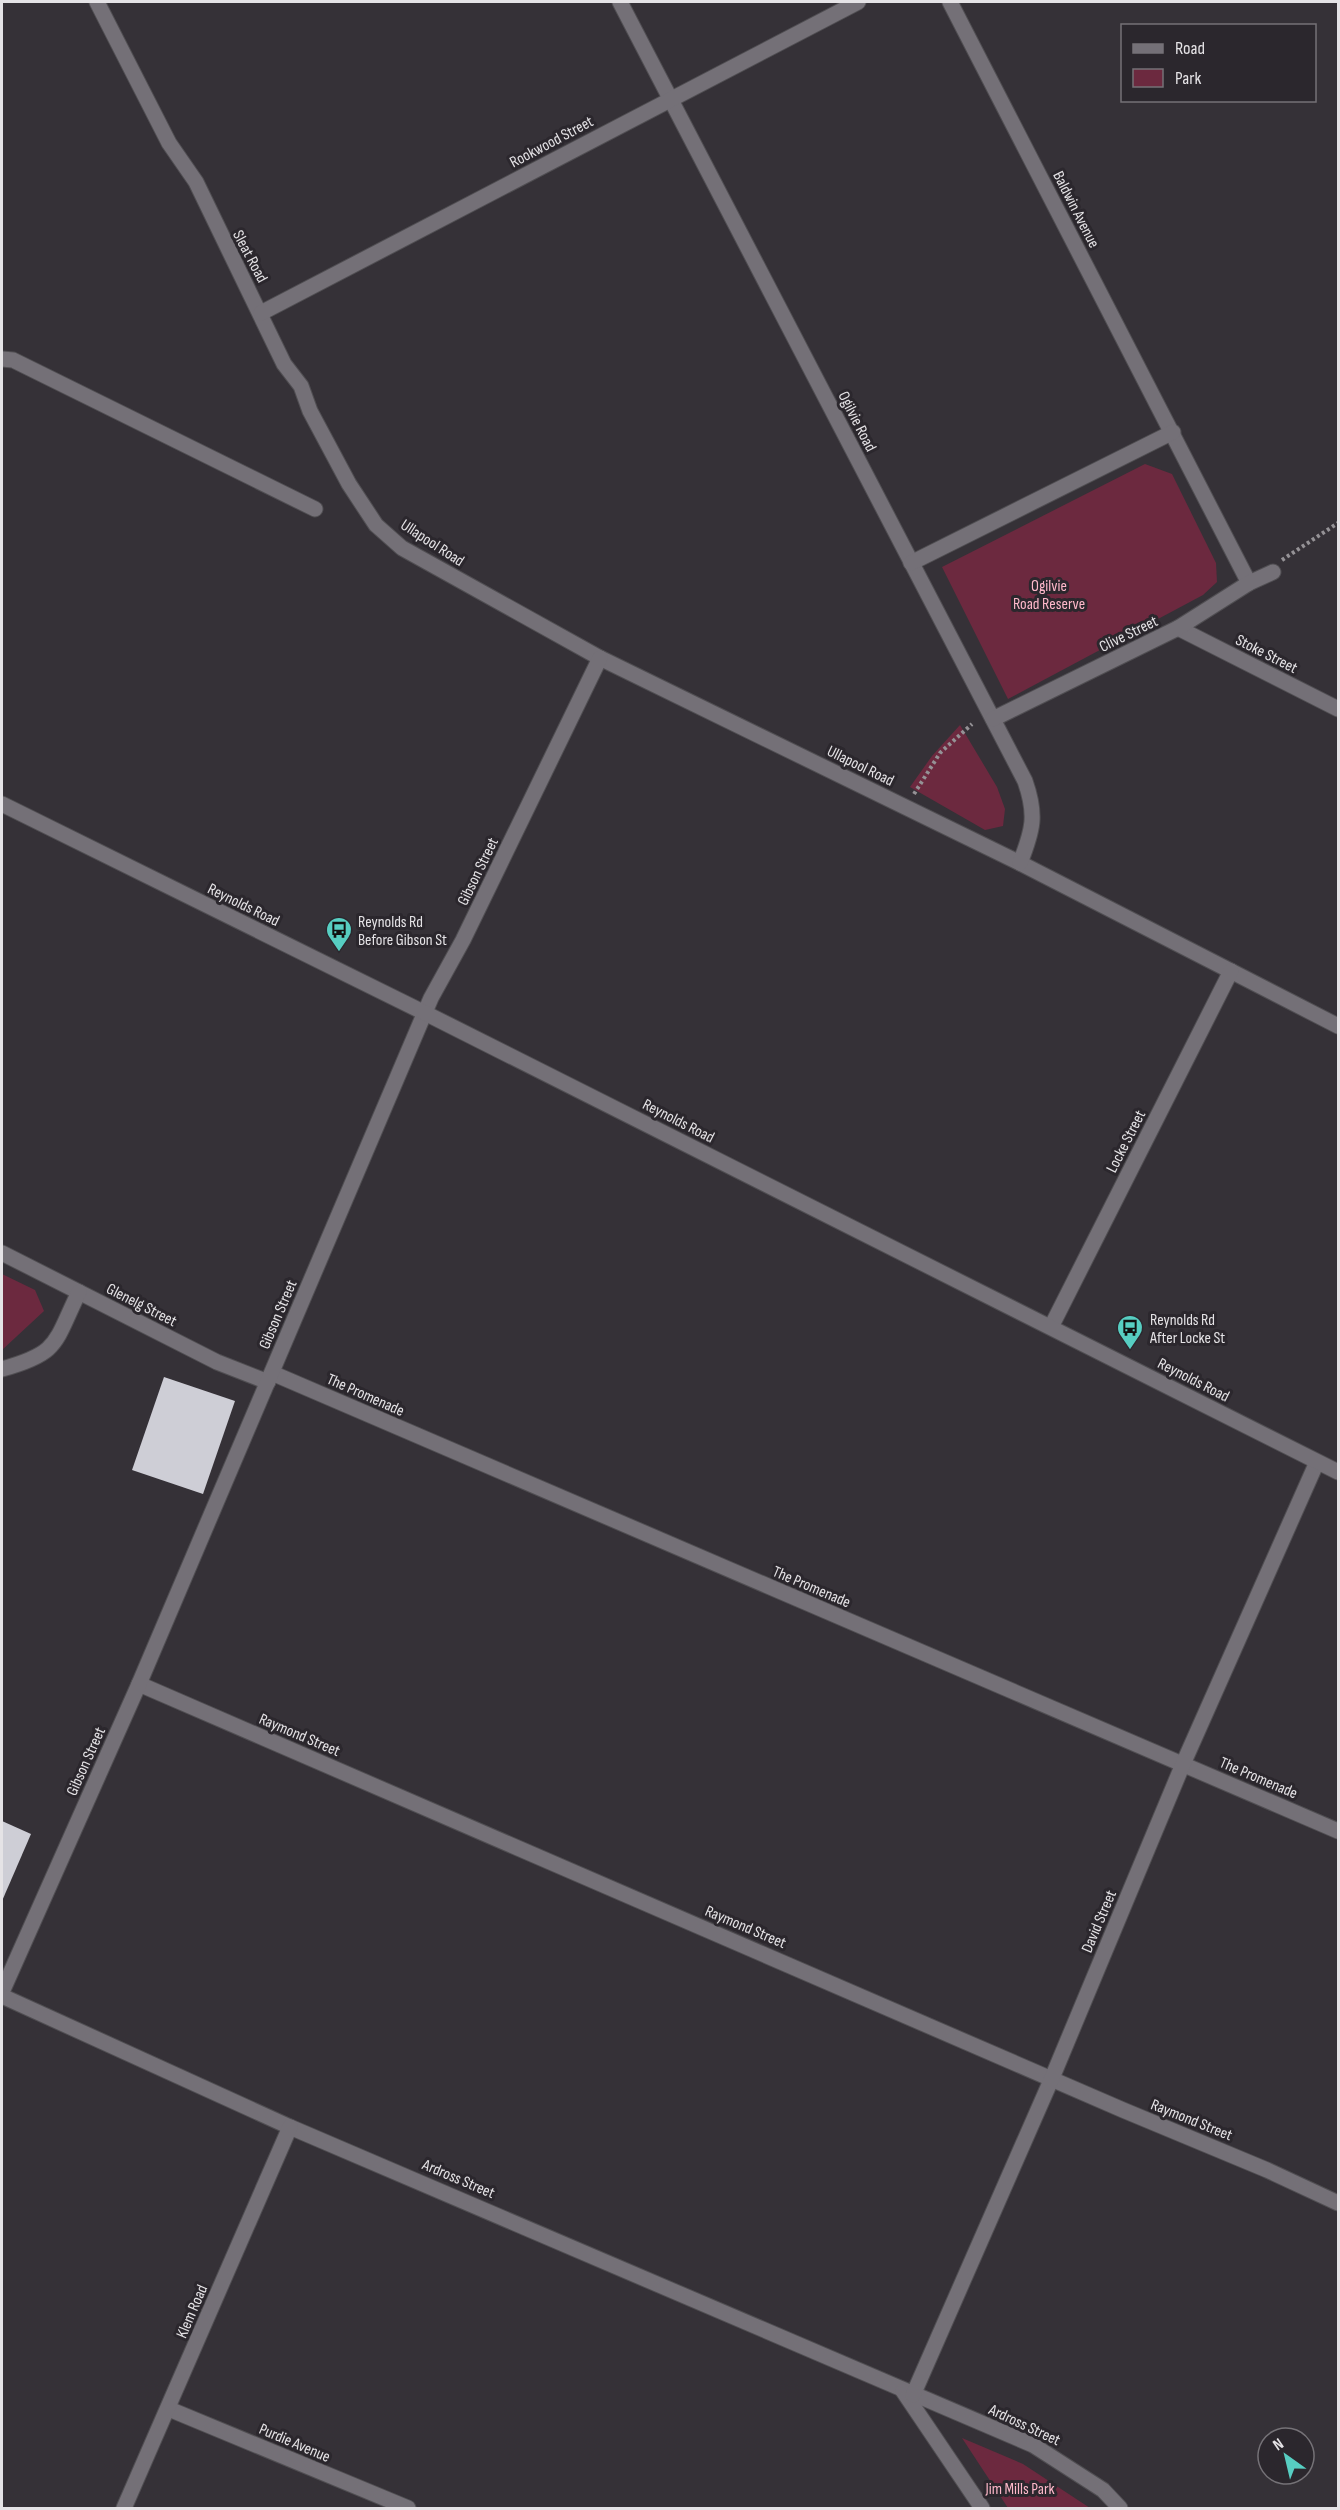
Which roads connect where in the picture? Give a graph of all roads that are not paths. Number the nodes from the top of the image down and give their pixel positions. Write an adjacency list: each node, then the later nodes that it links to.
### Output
1 (98, 2): 6 (street, Sleat Road)
2 (620, 2): 5 (street, Ogilvie Road)
3 (858, 2): 5 (street, Rookwood Street)
4 (950, 2): 8 (street, Baldwin Avenue)
5 (671, 99): 6 (street, Rookwood Street); 11 (street, Ogilvie Road)
6 (261, 313): 10 (street, Sleat Road)
7 (2, 359): 9 (street)
8 (1173, 432): 11 (street); 13 (street, Baldwin Avenue)
9 (315, 509)
10 (376, 525): 15 (street, Ullapool Road)
11 (911, 563): 17 (street, Ogilvie Road)
12 (1273, 572): 13 (street, Clive Street)
13 (1249, 583): 14 (street, Clive Street)
14 (1178, 628): 16 (street, Stoke Street); 17 (street, Clive Street)
15 (600, 658): 19 (street, Ullapool Road); 21 (street, Gibson Street)
16 (1338, 709)
17 (993, 719): 19 (street, Ogilvie Road)
18 (2, 804): 21 (street, Reynolds Road)
19 (1020, 862): 20 (street, Ullapool Road)
20 (1231, 971): 22 (street, Ullapool Road); 25 (street, Locke Street)
21 (425, 1013): 25 (street, Reynolds Road); 27 (street, Gibson Street)
22 (1338, 1026)
23 (2, 1253): 24 (street, Glenelg Street)
24 (79, 1292): 26 (street); 27 (street, Glenelg Street)
25 (1051, 1327): 28 (street, Reynolds Road)
26 (2, 1369)
27 (270, 1377): 30 (street, Gibson Street); 31 (street, The Promenade)
28 (1317, 1461): 29 (street, Reynolds Road); 31 (street, David Street)
29 (1338, 1472)
30 (139, 1684): 33 (street, Gibson Street); 34 (street, Raymond Street)
31 (1183, 1764): 32 (street, The Promenade); 34 (street, David Street)
32 (1338, 1831)
33 (2, 1994): 35 (street, Ardross Street)
34 (1053, 2078): 36 (street, Raymond Street); 37 (street, David Street)
35 (290, 2127): 37 (street, Ardross Street); 38 (street, Klem Road)
36 (1338, 2203)
37 (908, 2393): 41 (street); 42 (street, Ardross Street)
38 (169, 2409): 39 (street, Klem Road); 40 (street, Purdie Avenue)
39 (124, 2508)
40 (408, 2508)
41 (982, 2508)
42 (1120, 2508)

